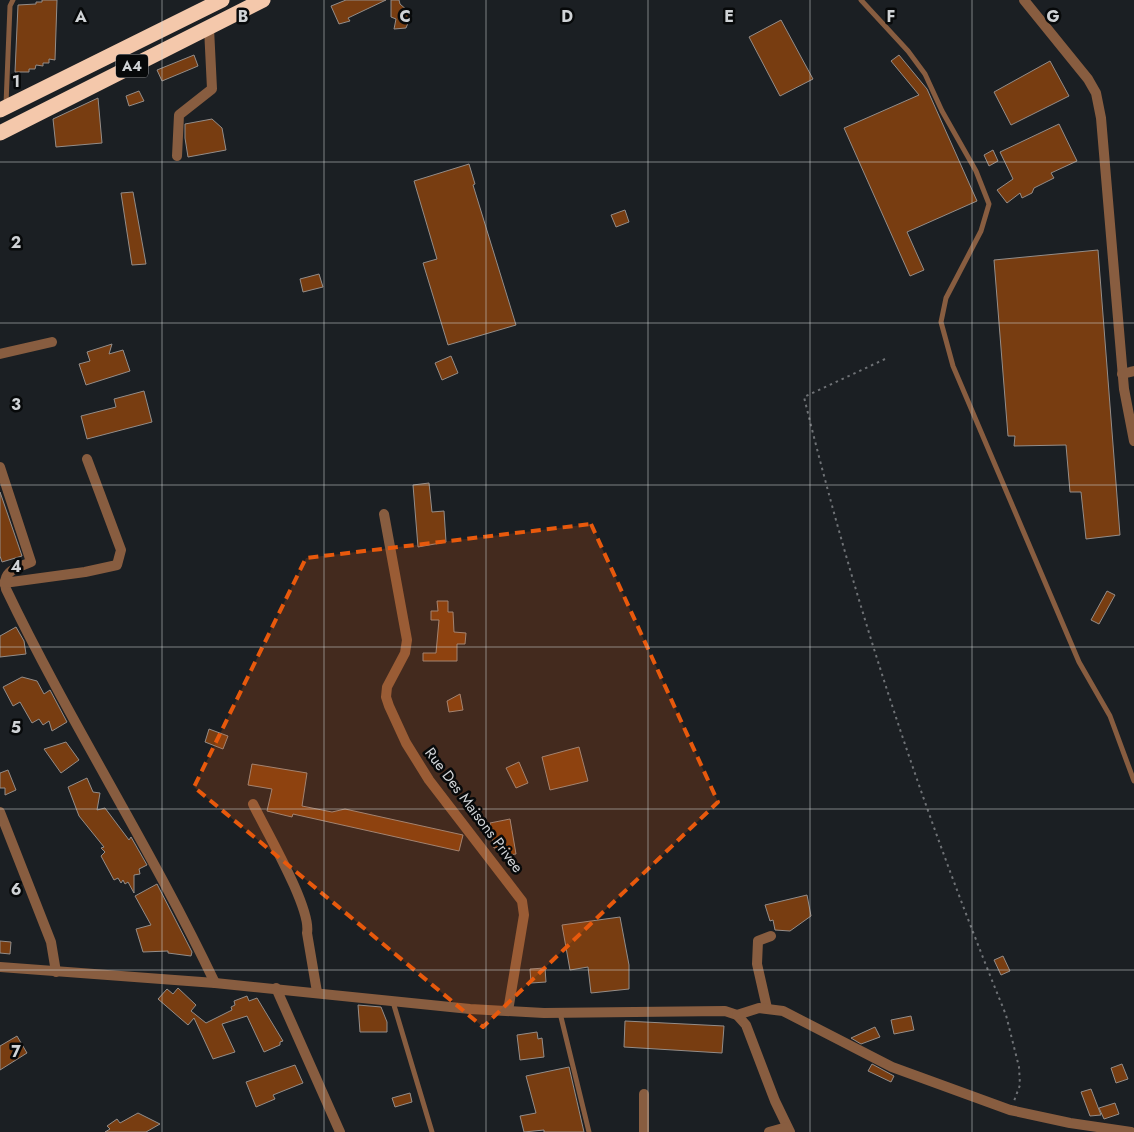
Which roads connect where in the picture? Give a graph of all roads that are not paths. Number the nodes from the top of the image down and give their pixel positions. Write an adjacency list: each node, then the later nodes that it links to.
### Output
1 (13, 0): 7 (lane)
2 (222, 0): 7 (highway, A4)
3 (263, 0): 6 (highway, A4)
4 (861, 0): 19 (lane)
5 (1024, 0): 13 (street)
6 (209, 28): 8 (highway, A4); 9 (street)
7 (3, 108)
8 (0, 133)
9 (178, 156)
10 (52, 342): 11 (street)
11 (0, 354)
12 (1134, 371): 13 (street)
13 (1122, 374): 14 (street)
14 (1134, 441)
15 (88, 459): 18 (street)
16 (0, 467): 18 (street)
17 (384, 514): 30 (street, Rue Des Maisons Privee)
18 (3, 578): 25 (street)
19 (1134, 781)
20 (253, 804): 27 (street)
21 (0, 812): 24 (street)
22 (771, 936): 29 (street)
23 (0, 967): 24 (street)
24 (56, 972): 25 (street)
25 (214, 983): 26 (street)
26 (276, 988): 27 (street); 35 (street)
27 (317, 992): 28 (street)
28 (392, 1001): 30 (street); 36 (lane)
29 (767, 1008): 32 (street); 40 (street)
30 (508, 1011): 31 (street)
31 (560, 1013): 32 (street); 37 (lane)
32 (737, 1015): 34 (street)
33 (644, 1094): 38 (street)
34 (789, 1129): 39 (street)
35 (340, 1132)
36 (432, 1132)
37 (589, 1132)
38 (644, 1132)
39 (769, 1132)
40 (1131, 1132)

